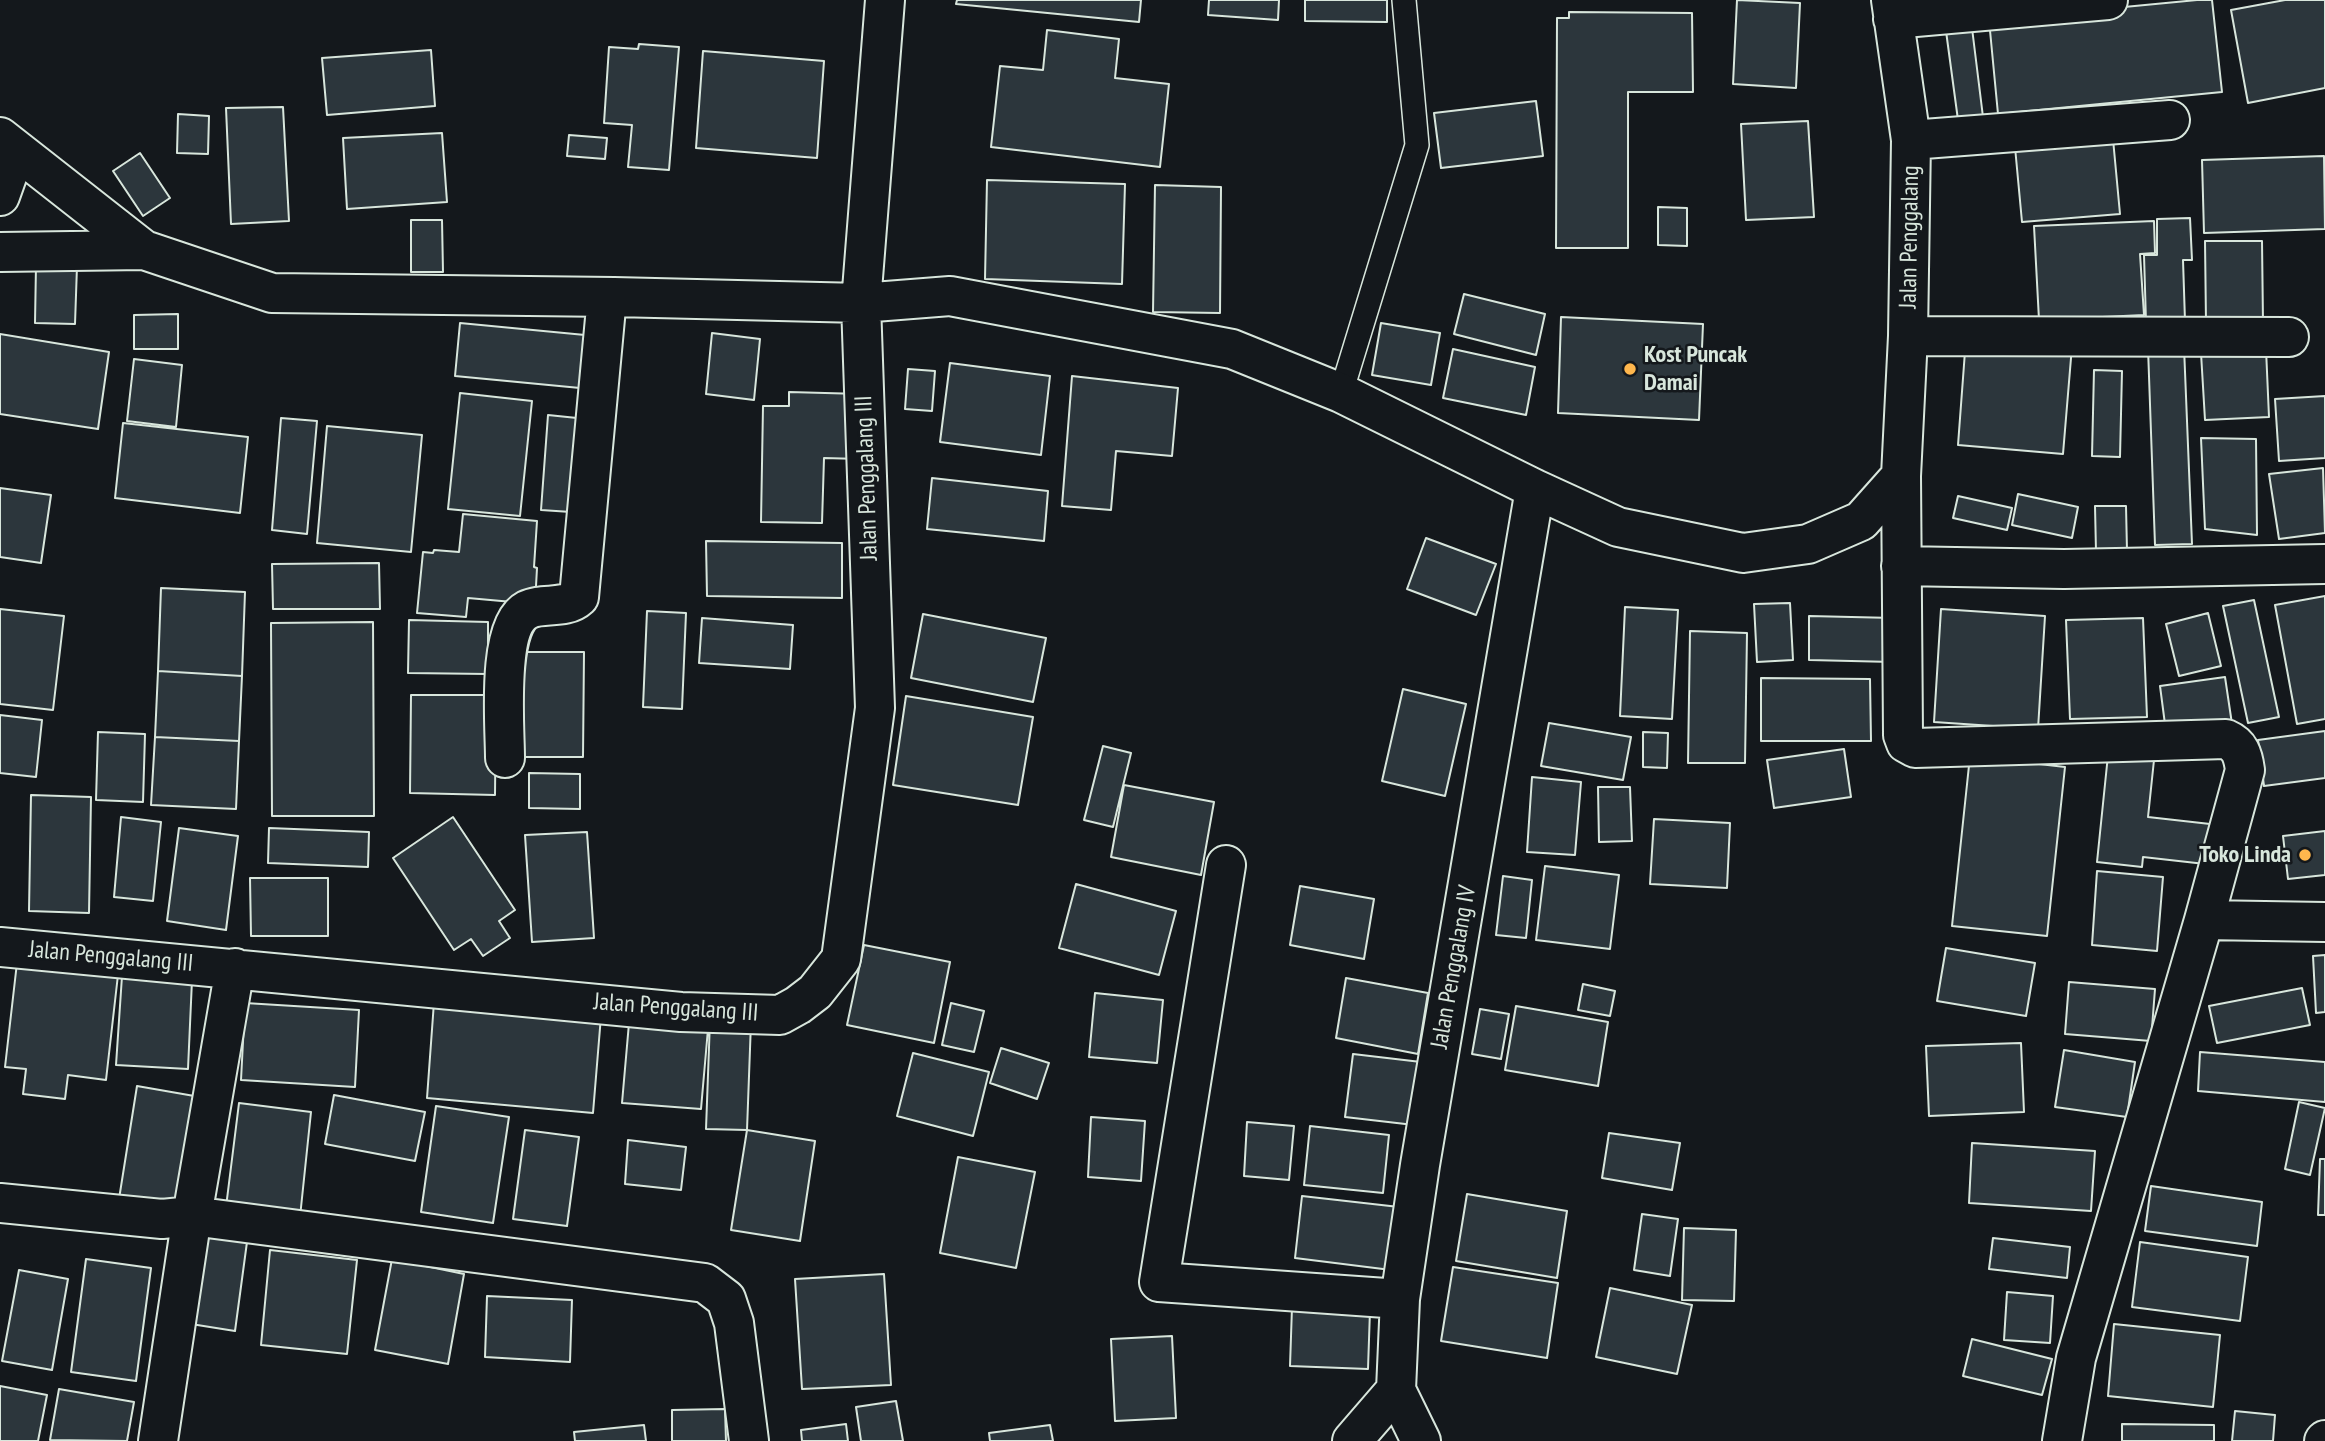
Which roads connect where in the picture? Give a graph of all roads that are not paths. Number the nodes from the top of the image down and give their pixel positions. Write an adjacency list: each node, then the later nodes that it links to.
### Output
1 (885, 0): 12 (street, Jalan Penggalang III)
2 (1404, 0): 15 (lane)
3 (2108, 0): 4 (street)
4 (1892, 10): 6 (street, Jalan Penggalang)
5 (2170, 120): 6 (street)
6 (1911, 140): 13 (street, Jalan Penggalang)
7 (8, 144): 8 (street); 9 (street)
8 (0, 196)
9 (144, 250): 10 (street); 11 (street)
10 (0, 252)
11 (607, 297): 12 (street); 20 (street)
12 (861, 303): 15 (street); 25 (street, Jalan Penggalang III)
13 (1908, 336): 14 (street); 16 (street, Jalan Penggalang)
14 (2289, 337)
15 (1341, 393): 17 (street)
16 (1901, 476): 17 (street); 19 (street, Jalan Penggalang)
17 (1535, 489): 28 (street, Jalan Penggalang IV)
18 (2325, 565): 19 (street)
19 (1901, 566): 22 (street, Jalan Penggalang)
20 (505, 758)
21 (1226, 866): 28 (street)
22 (2204, 920): 23 (street); 34 (street)
23 (2325, 922)
24 (0, 947): 25 (street, Jalan Penggalang III)
25 (235, 968): 27 (street)
26 (0, 1203): 27 (street)
27 (192, 1216): 30 (street); 31 (street)
28 (1400, 1299): 29 (street, Jalan Penggalang IV)
29 (1396, 1390): 32 (street); 33 (street, Jalan Penggalang IV)
30 (158, 1441)
31 (749, 1441)
32 (1352, 1441)
33 (1421, 1441)
34 (2062, 1441)

